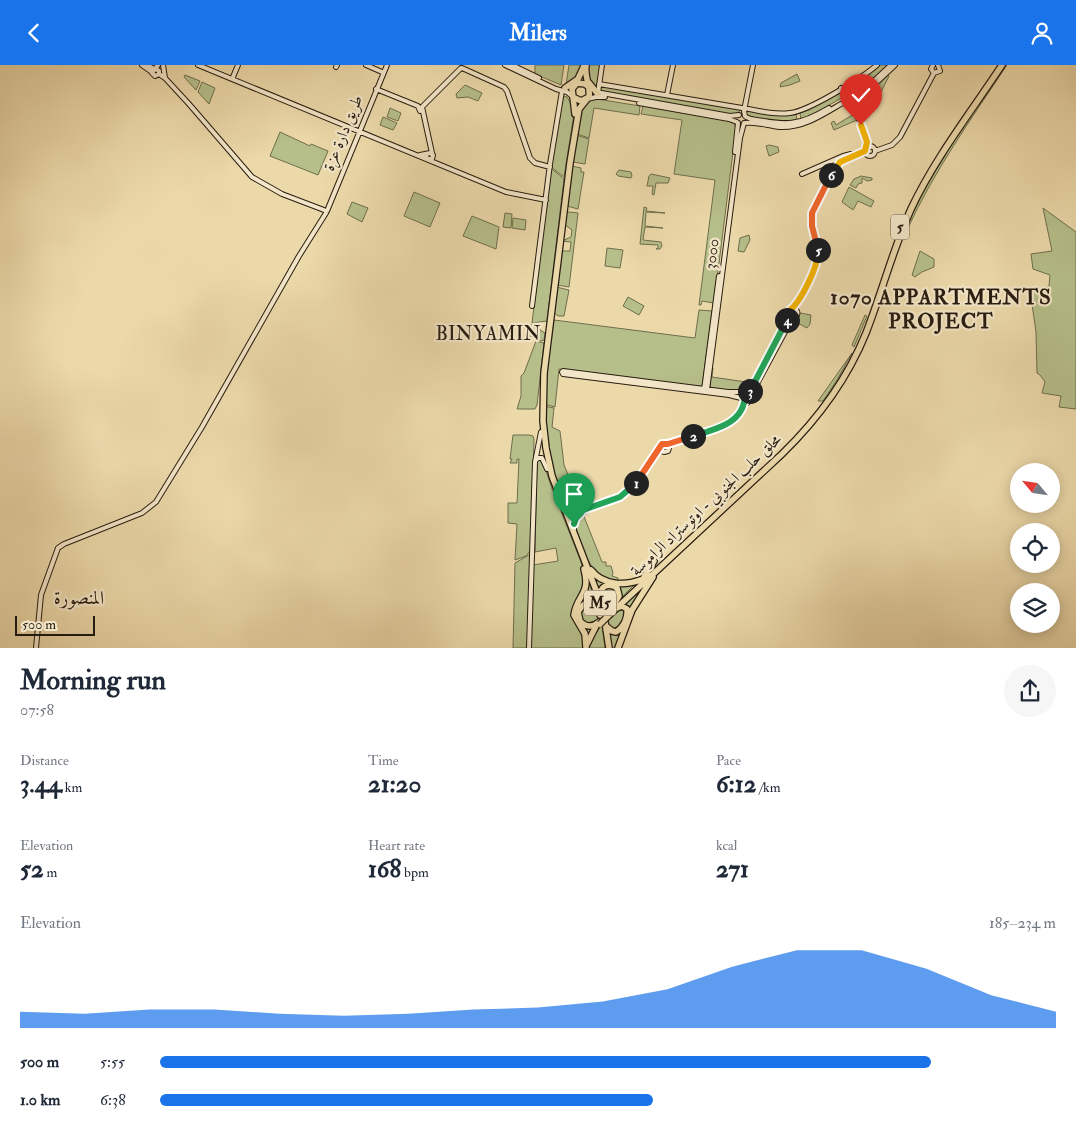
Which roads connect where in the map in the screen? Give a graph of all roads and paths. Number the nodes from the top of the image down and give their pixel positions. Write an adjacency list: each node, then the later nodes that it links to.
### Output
1 (142, 65): 21 (street)
2 (147, 65): 21 (street)
3 (198, 65): 47 (street)
4 (203, 65): 24 (street)
5 (238, 65): 24 (street)
6 (366, 65): 22 (street)
7 (370, 65): 22 (street)
8 (386, 65): 22 (street, طريق دارة عزة); 31 (street)
9 (505, 65): 26 (street)
10 (512, 65): 26 (street)
11 (602, 65): 27 (street)
12 (672, 65): 34 (street)
13 (752, 65): 40 (street, 3000)
14 (877, 65): 30 (street)
15 (893, 65): 38 (street)
16 (933, 65): 23 (street)
17 (1000, 65): 63 (highway, 5)
18 (461, 66): 39 (street); 53 (street)
19 (585, 66): 28 (highway); 29 (highway); 32 (highway); 33 (highway)
20 (939, 66): 23 (street)
21 (158, 68): 25 (street); 25 (street)
22 (382, 71): 31 (street, طريق دارة عزة)
23 (933, 73): 49 (street)
24 (233, 77): 47 (street)
25 (165, 78): 56 (street)
26 (546, 83): 32 (street)
27 (599, 84): 33 (street); 34 (street)
28 (575, 85): 29 (highway); 32 (street); 35 (highway)
29 (589, 87): 33 (street); 36 (highway)
30 (841, 88): 38 (street); 41 (street)
31 (376, 90): 39 (street); 47 (street, طريق دارة عزة)
32 (564, 90): 35 (street); 53 (street)
33 (597, 93): 37 (street)
34 (666, 95): 40 (street)
35 (573, 97): 36 (highway); 64 (highway, M5)
36 (587, 99): 37 (street); 69 (highway, M5)
37 (622, 99): 42 (street); 44 (street)
38 (846, 99): 45 (street); 46 (street); 48 (street)
39 (421, 106): 51 (street)
40 (743, 108): 41 (street); 42 (street, 3000); 43 (street)
41 (797, 112): 45 (street)
42 (739, 115): 43 (street); 44 (street, 3000)
43 (745, 116): 45 (street); 46 (street, 3000)
44 (738, 122): 46 (street); 60 (street, 3000)
45 (799, 122)
46 (744, 123): 60 (street, 3000)
47 (359, 131): 51 (street); 52 (street); 56 (street, طريق دارة عزة)
48 (867, 142): 49 (street); 50 (street)
49 (873, 149): 50 (street); 50 (street)
50 (866, 152): 54 (street); 57 (street)
51 (430, 155): 52 (street); 55 (street)
52 (428, 160): 55 (street)
53 (549, 165): 55 (street)
54 (802, 173)
55 (545, 199): 55 (street)
56 (324, 211): 80 (street, طريق دارة عزة)
57 (794, 309): 58 (street); 58 (street)
58 (791, 316): 61 (street)
59 (563, 371): 60 (street)
60 (705, 390): 61 (street); 62 (street)
61 (750, 392): 62 (street); 62 (street)
62 (747, 400): 65 (street)
63 (819, 411): 73 (highway, محلق حلب الجنوبي - اوتوستراد الراموسة / 5); 77 (highway, محلق حلب الجنوبي - اوتوستراد الراموسة / 5)
64 (541, 432): 67 (street); 68 (highway, M5)
65 (668, 445): 66 (street); 66 (street)
66 (661, 449): 70 (street)
67 (535, 463): 68 (street); 81 (street)
68 (547, 469): 74 (highway, M5)
69 (561, 501): 70 (street); 71 (highway, M5)
70 (581, 513): 71 (street)
71 (574, 534): 74 (highway, M5)
72 (696, 541): 73 (highway)
73 (680, 548): 76 (highway, محلق حلب الجنوبي - اوتوستراد الراموسة / 5)
74 (583, 561): 77 (highway); 78 (highway, M5); 79 (highway, M5); 82 (highway)
75 (654, 561): 77 (highway)
76 (666, 561): 79 (highway, محلق حلب الجنوبي - اوتوستراد الراموسة / 5); 84 (highway)
77 (643, 579): 79 (highway, محلق حلب الجنوبي - اوتوستراد الراموسة / 5)
78 (601, 606): 79 (highway, M5); 79 (highway)
79 (605, 617): 82 (highway); 83 (highway, M5)
80 (36, 648)
81 (529, 648)
82 (586, 648)
83 (608, 648)
84 (618, 648)

